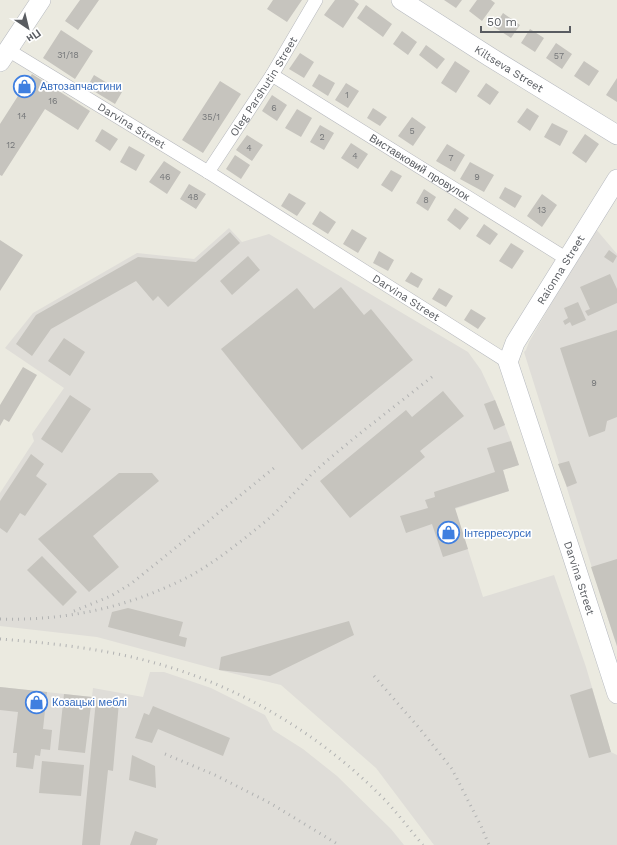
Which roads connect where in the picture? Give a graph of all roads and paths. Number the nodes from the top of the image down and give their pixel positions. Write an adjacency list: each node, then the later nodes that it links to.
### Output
1 (41, 0): 4 (street)
2 (316, 0): 5 (street, Oleg Parshutin Street)
3 (402, 0): 6 (street, Kiltseva Street)
4 (4, 56): 7 (street, Darvina Street)
5 (272, 75): 7 (street, Oleg Parshutin Street); 9 (street, Виставковий провулок)
6 (617, 135)
7 (208, 172): 10 (street, Darvina Street)
8 (617, 179): 9 (street, Raionna Street)
9 (567, 259): 10 (street, Raionna Street)
10 (508, 362): 11 (street, Darvina Street)
11 (617, 694)

